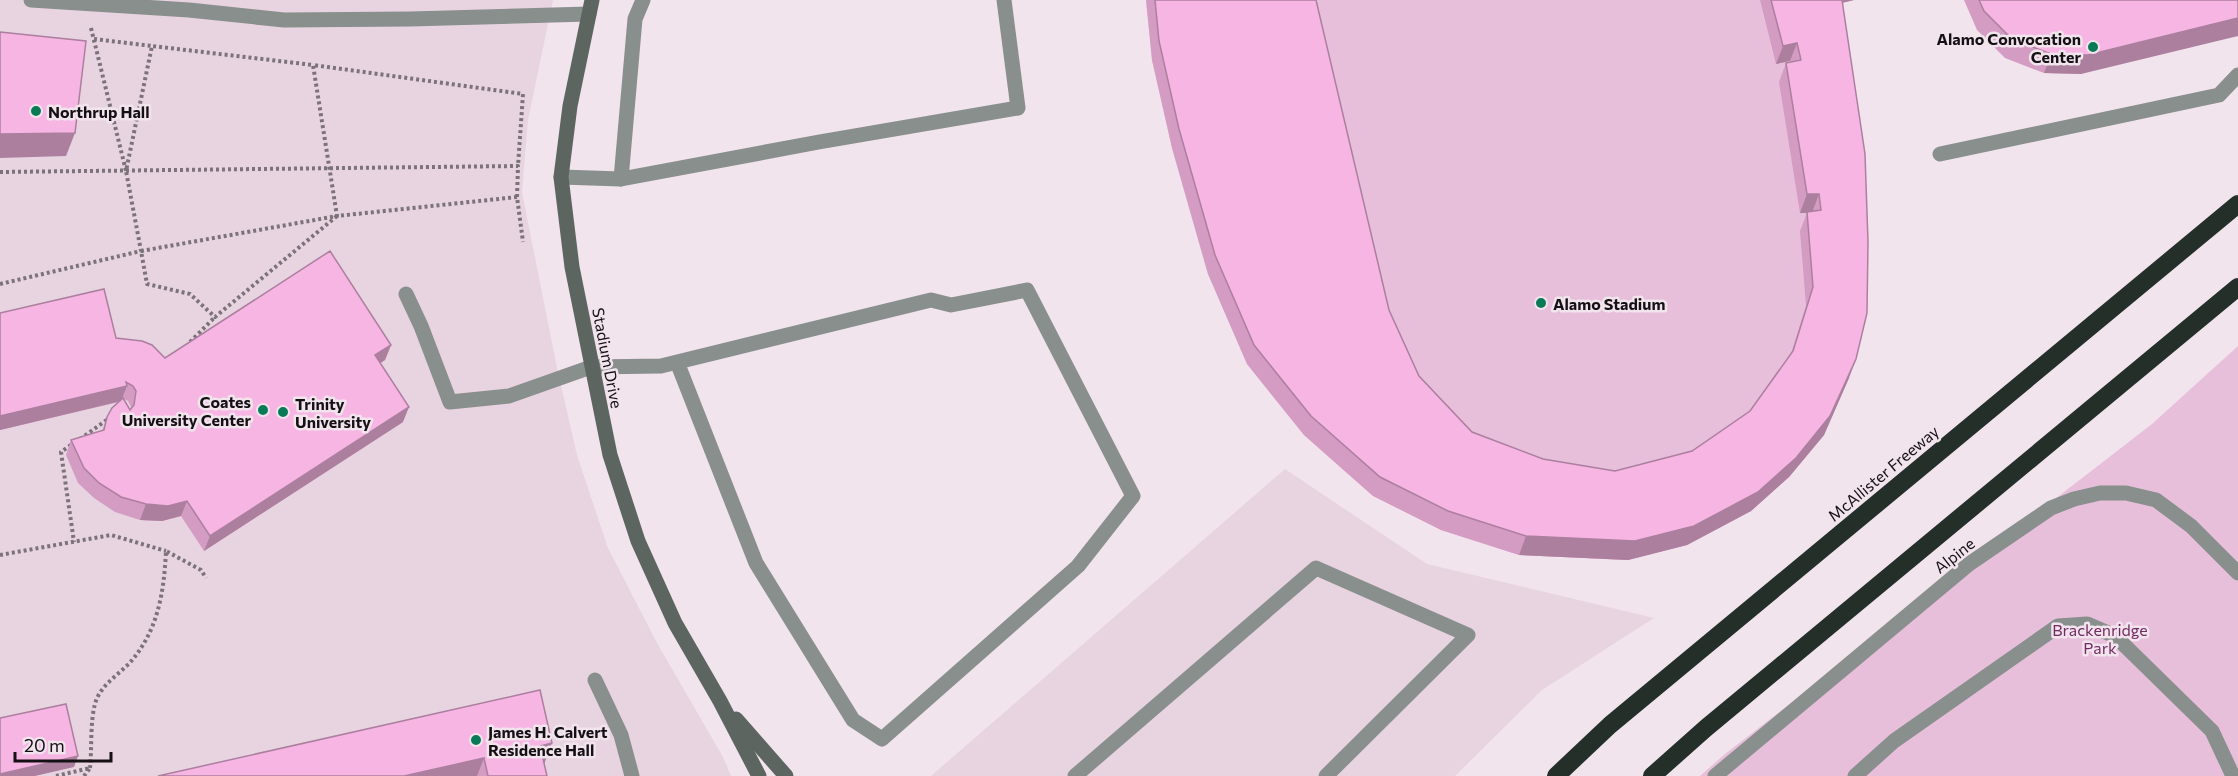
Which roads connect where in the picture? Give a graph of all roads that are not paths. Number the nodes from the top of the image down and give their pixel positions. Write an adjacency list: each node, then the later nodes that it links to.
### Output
1 (31, 0): 4 (street)
2 (643, 0): 8 (street)
3 (1004, 0): 8 (street)
4 (590, 7): 7 (main road, Stadium Drive)
5 (2238, 75): 6 (street)
6 (1940, 154)
7 (561, 177): 8 (street); 13 (main road, Stadium Drive)
8 (621, 179)
9 (2238, 204): 22 (highway, McAllister Freeway)
10 (2238, 287): 23 (highway)
11 (406, 294): 13 (street)
12 (677, 362): 12 (street); 13 (street)
13 (591, 367): 16 (main road, Stadium Drive)
14 (2238, 573): 24 (street, Alpine)
15 (595, 680): 17 (street)
16 (720, 701): 18 (main road, Stadium Drive); 19 (main road, Stadium Drive)
17 (632, 776)
18 (759, 776)
19 (786, 776)
20 (1075, 776): 21 (street)
21 (1326, 776)
22 (1556, 776)
23 (1652, 776)
24 (1715, 776)
25 (1855, 776): 26 (street)
26 (2232, 776)

